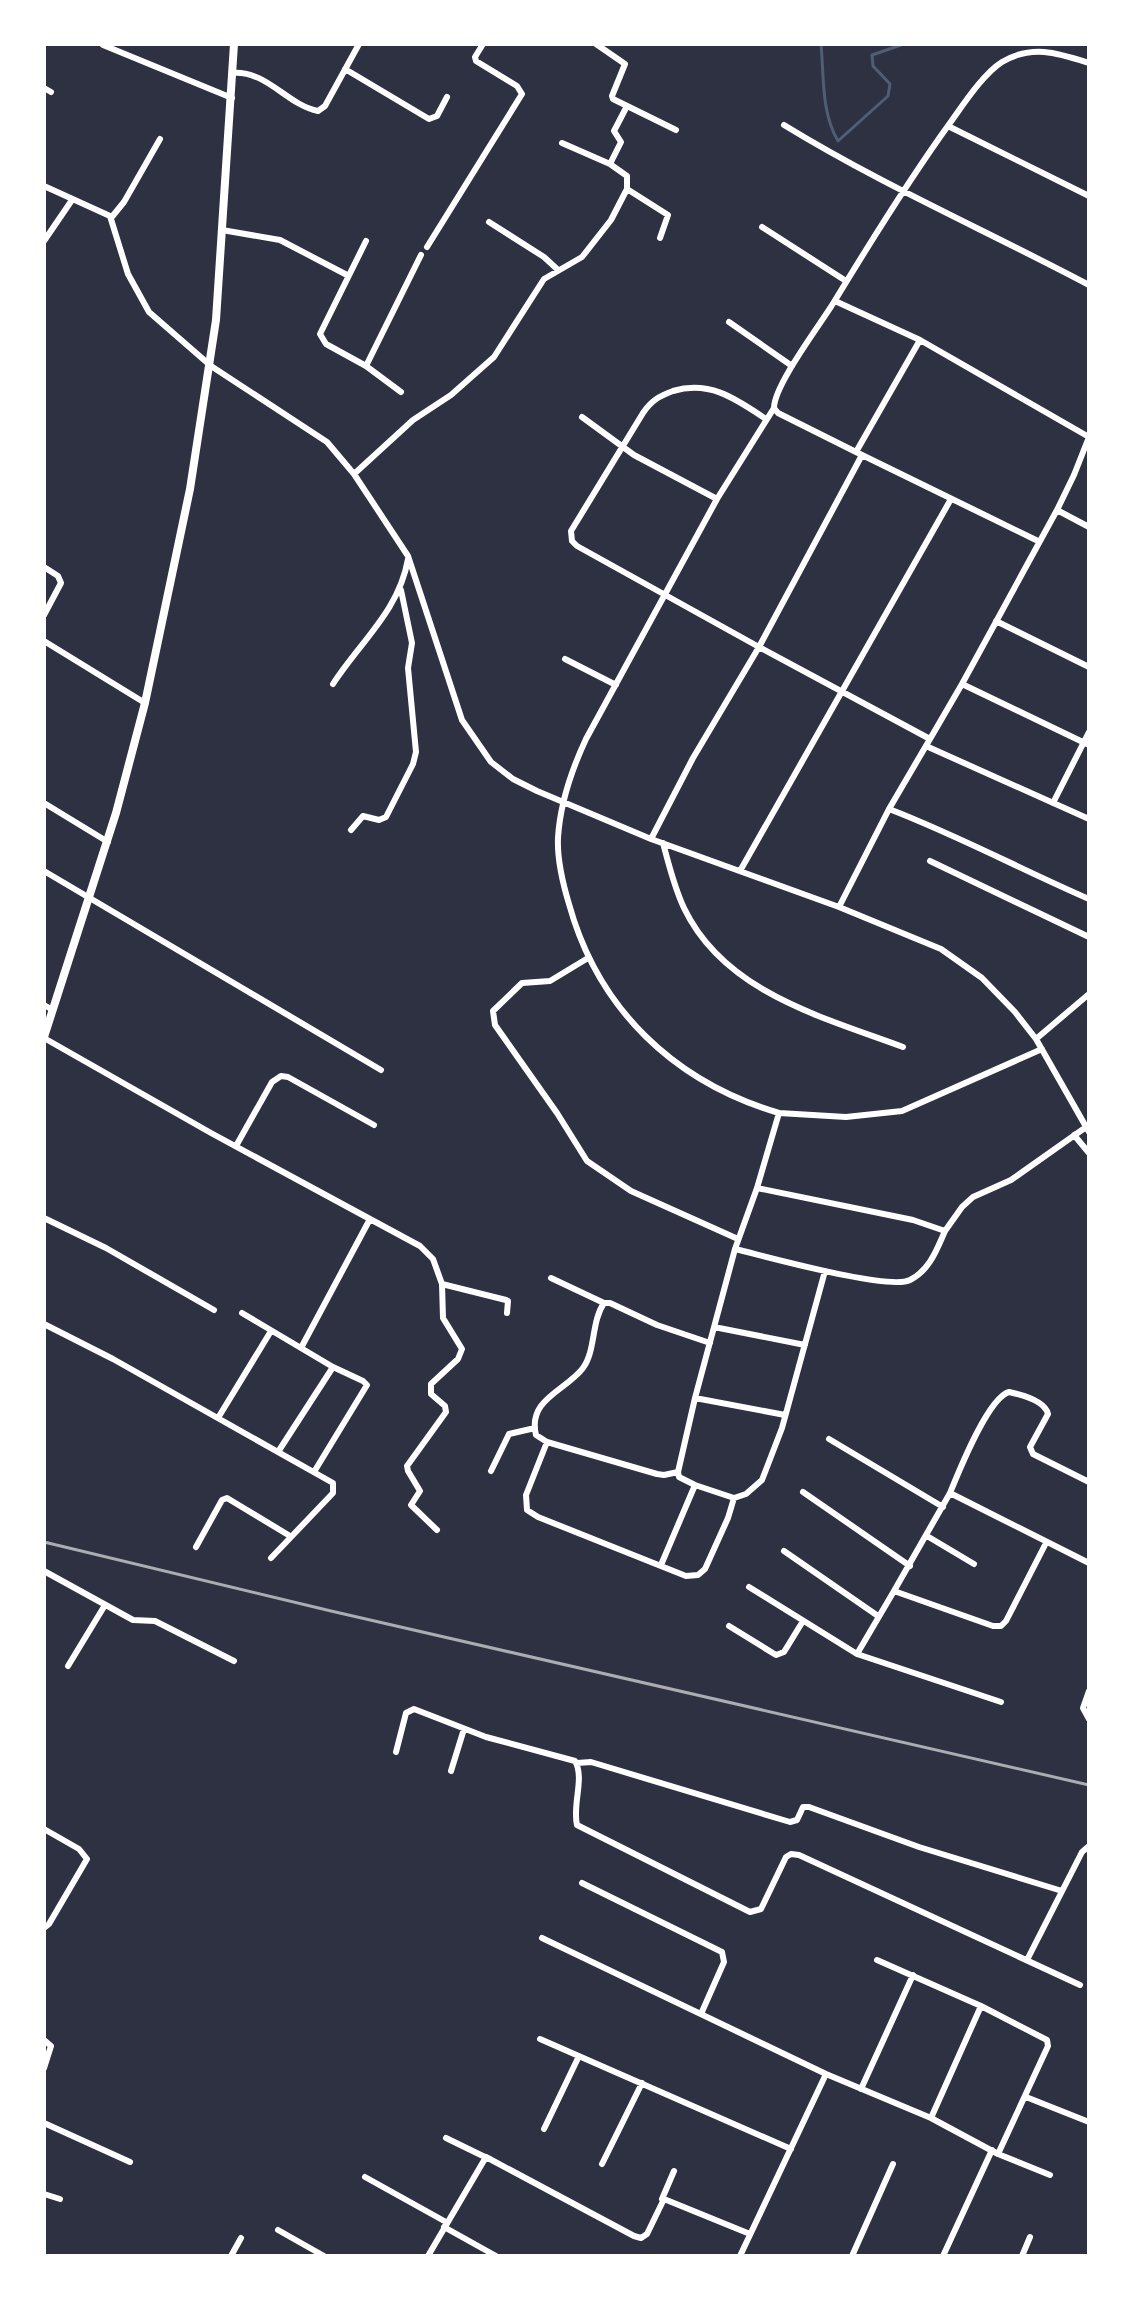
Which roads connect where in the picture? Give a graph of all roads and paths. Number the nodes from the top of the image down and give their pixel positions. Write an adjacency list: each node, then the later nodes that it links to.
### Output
1 (234, 44): 9 (main road)
2 (359, 44): 8 (street)
3 (483, 44): 31 (street)
4 (596, 44): 12 (street)
5 (103, 45): 11 (street)
6 (1036, 47): 7 (street); 14 (street)
7 (1089, 63)
8 (345, 69): 9 (street); 10 (street)
9 (232, 73): 11 (main road)
10 (447, 97)
11 (232, 98): 27 (main road)
12 (627, 106): 15 (street); 18 (street)
13 (784, 125): 21 (street)
14 (948, 126): 21 (street); 22 (street)
15 (676, 130)
16 (160, 139): 24 (street)
17 (562, 143): 18 (street)
18 (610, 164): 20 (street)
19 (44, 186): 23 (street)
20 (627, 189): 28 (street); 33 (street)
21 (902, 192): 35 (street); 36 (street)
22 (1089, 196)
23 (72, 200): 24 (street); 29 (street)
24 (111, 218): 40 (street)
25 (489, 222): 33 (street)
26 (762, 227): 35 (street)
27 (222, 230): 34 (street); 40 (main road)
28 (660, 238)
29 (44, 241)
30 (366, 241): 34 (street)
31 (427, 247)
32 (421, 255): 41 (street)
33 (557, 269): 50 (street)
34 (347, 275): 41 (street)
35 (846, 281): 37 (street)
36 (1089, 285)
37 (835, 301): 39 (street); 42 (street)
38 (729, 322): 42 (street)
39 (920, 340): 47 (street); 49 (street)
40 (211, 366): 50 (street); 70 (main road)
41 (366, 366): 43 (street)
42 (792, 366): 44 (street)
43 (401, 392)
44 (774, 408): 46 (street); 49 (street)
45 (582, 417): 48 (street)
46 (766, 419): 48 (street); 51 (street)
47 (1089, 437): 53 (street)
48 (622, 448): 51 (street); 59 (street)
49 (859, 454): 52 (street); 63 (street)
50 (354, 474): 56 (street)
51 (717, 499): 59 (street)
52 (951, 499): 55 (street); 69 (street)
53 (1057, 510): 54 (street); 55 (street)
54 (1089, 527)
55 (1038, 541): 61 (street)
56 (408, 556): 58 (street); 75 (street)
57 (44, 567): 60 (street)
58 (401, 590): 66 (street); 79 (street)
59 (665, 596): 63 (street); 68 (street)
60 (44, 615)
61 (996, 621): 65 (street); 67 (street)
62 (44, 641): 70 (street)
63 (759, 647): 69 (street); 80 (street)
64 (565, 659): 68 (street)
65 (1089, 667)
66 (333, 684)
67 (962, 684): 72 (street); 73 (street)
68 (616, 685): 75 (street)
69 (844, 691): 72 (street); 85 (street)
70 (145, 703): 81 (main road)
71 (1089, 732): 73 (street)
72 (928, 742): 76 (street); 77 (street)
73 (1086, 744): 76 (street)
74 (44, 803): 81 (street)
75 (564, 803): 80 (street); 90 (street)
76 (1053, 803): 78 (street)
77 (889, 809): 87 (street); 88 (street)
78 (1089, 819)
79 (351, 830)
80 (651, 839): 82 (street)
81 (108, 842): 86 (main road)
82 (663, 843): 85 (street); 95 (street)
83 (930, 861): 89 (street)
84 (44, 871): 86 (street)
85 (740, 871): 88 (street)
86 (88, 897): 92 (main road); 97 (street)
87 (1089, 899)
88 (839, 907): 94 (street)
89 (1089, 937)
90 (588, 958): 98 (street); 108 (street)
91 (1089, 994): 94 (street)
92 (48, 1007): 93 (main road)
93 (44, 1037): 102 (street)
94 (1036, 1039): 96 (street)
95 (903, 1047)
96 (1042, 1049): 98 (street); 100 (street)
97 (381, 1070)
98 (779, 1113): 104 (street)
99 (374, 1125): 102 (street)
100 (1088, 1128): 101 (street)
101 (1074, 1135): 103 (street); 107 (street)
102 (236, 1146): 106 (street)
103 (1089, 1153)
104 (757, 1188): 107 (street); 108 (street)
105 (44, 1218): 114 (street)
106 (370, 1219): 112 (street); 122 (street)
107 (945, 1231): 110 (street)
108 (738, 1239): 109 (street)
109 (735, 1249): 110 (street); 118 (street)
110 (825, 1271): 121 (street)
111 (551, 1278): 113 (street)
112 (442, 1284): 116 (street); 140 (street)
113 (604, 1303): 120 (street); 127 (street)
114 (214, 1310)
115 (242, 1313): 119 (street)
116 (507, 1313)
117 (44, 1324): 126 (street)
118 (714, 1327): 120 (street); 121 (street)
119 (271, 1331): 122 (street); 126 (street)
120 (710, 1343): 124 (street)
121 (805, 1345): 125 (street)
122 (301, 1348): 123 (street)
123 (333, 1367): 130 (street); 132 (street)
124 (695, 1398): 125 (street); 133 (street)
125 (785, 1415): 138 (street)
126 (218, 1418): 130 (street)
127 (535, 1428): 129 (street); 131 (street)
128 (829, 1439): 139 (street)
129 (547, 1442): 133 (street); 149 (street)
130 (278, 1452): 132 (street)
131 (491, 1471)
132 (314, 1472): 141 (street)
133 (678, 1472): 135 (street)
134 (1089, 1482): 137 (street)
135 (695, 1485): 138 (street); 149 (street)
136 (803, 1492): 150 (street)
137 (950, 1493): 139 (street); 143 (street)
138 (734, 1498): 149 (street)
139 (943, 1507): 142 (street)
140 (437, 1530)
141 (290, 1536): 144 (street); 146 (street)
142 (927, 1536): 148 (street); 150 (street)
143 (1046, 1543): 147 (street); 153 (street)
144 (196, 1547)
145 (784, 1551): 155 (street)
146 (271, 1558)
147 (1089, 1563)
148 (974, 1564)
149 (661, 1565)
150 (910, 1566): 153 (street)
151 (44, 1571): 154 (street)
152 (749, 1587): 156 (street)
153 (894, 1591): 155 (street)
154 (105, 1605): 159 (street); 160 (street)
155 (878, 1616): 158 (street)
156 (803, 1621): 157 (street); 158 (street)
157 (729, 1626)
158 (857, 1654): 162 (street)
159 (234, 1661)
160 (68, 1666)
161 (1089, 1691): 163 (street)
162 (1001, 1702)
163 (1089, 1719)
164 (464, 1729): 165 (street); 166 (street); 167 (street)
165 (396, 1752)
166 (577, 1763): 171 (street); 175 (street)
167 (451, 1771)
168 (44, 1829): 172 (street)
169 (1089, 1846): 171 (street)
170 (582, 1883): 179 (street)
171 (1062, 1891): 175 (street)
172 (44, 1928)
173 (542, 1938): 179 (street)
174 (877, 1960): 176 (street)
175 (1027, 1960): 177 (street)
176 (913, 1975): 178 (street); 186 (street)
177 (1080, 1985)
178 (981, 2006): 187 (street); 188 (street)
179 (701, 2014): 184 (street)
180 (540, 2039): 182 (street)
181 (44, 2040): 183 (street)
182 (579, 2056): 185 (street); 191 (street)
183 (44, 2068)
184 (826, 2074): 186 (street); 193 (street)
185 (642, 2083): 193 (street); 197 (street)
186 (861, 2089): 188 (street)
187 (1026, 2097): 189 (street); 194 (street)
188 (931, 2118): 194 (street)
189 (1089, 2122)
190 (44, 2123): 196 (street)
191 (544, 2129)
192 (446, 2138): 195 (street)
193 (791, 2149): 207 (street)
194 (995, 2152): 200 (street); 216 (street)
195 (485, 2157): 204 (street); 205 (street)
196 (130, 2162)
197 (602, 2164)
198 (893, 2164): 215 (street)
199 (674, 2171): 204 (street)
200 (1050, 2175)
201 (365, 2177): 205 (street)
202 (44, 2194): 203 (street)
203 (60, 2199)
204 (662, 2199): 207 (street)
205 (445, 2224): 212 (street); 213 (street)
206 (278, 2230): 211 (street)
207 (750, 2234): 214 (street)
208 (1030, 2237): 217 (street)
209 (241, 2238): 210 (street)
210 (231, 2256)
211 (324, 2256)
212 (428, 2256)
213 (496, 2256)
214 (740, 2256)
215 (852, 2256)
216 (943, 2256)
217 (1022, 2256)

